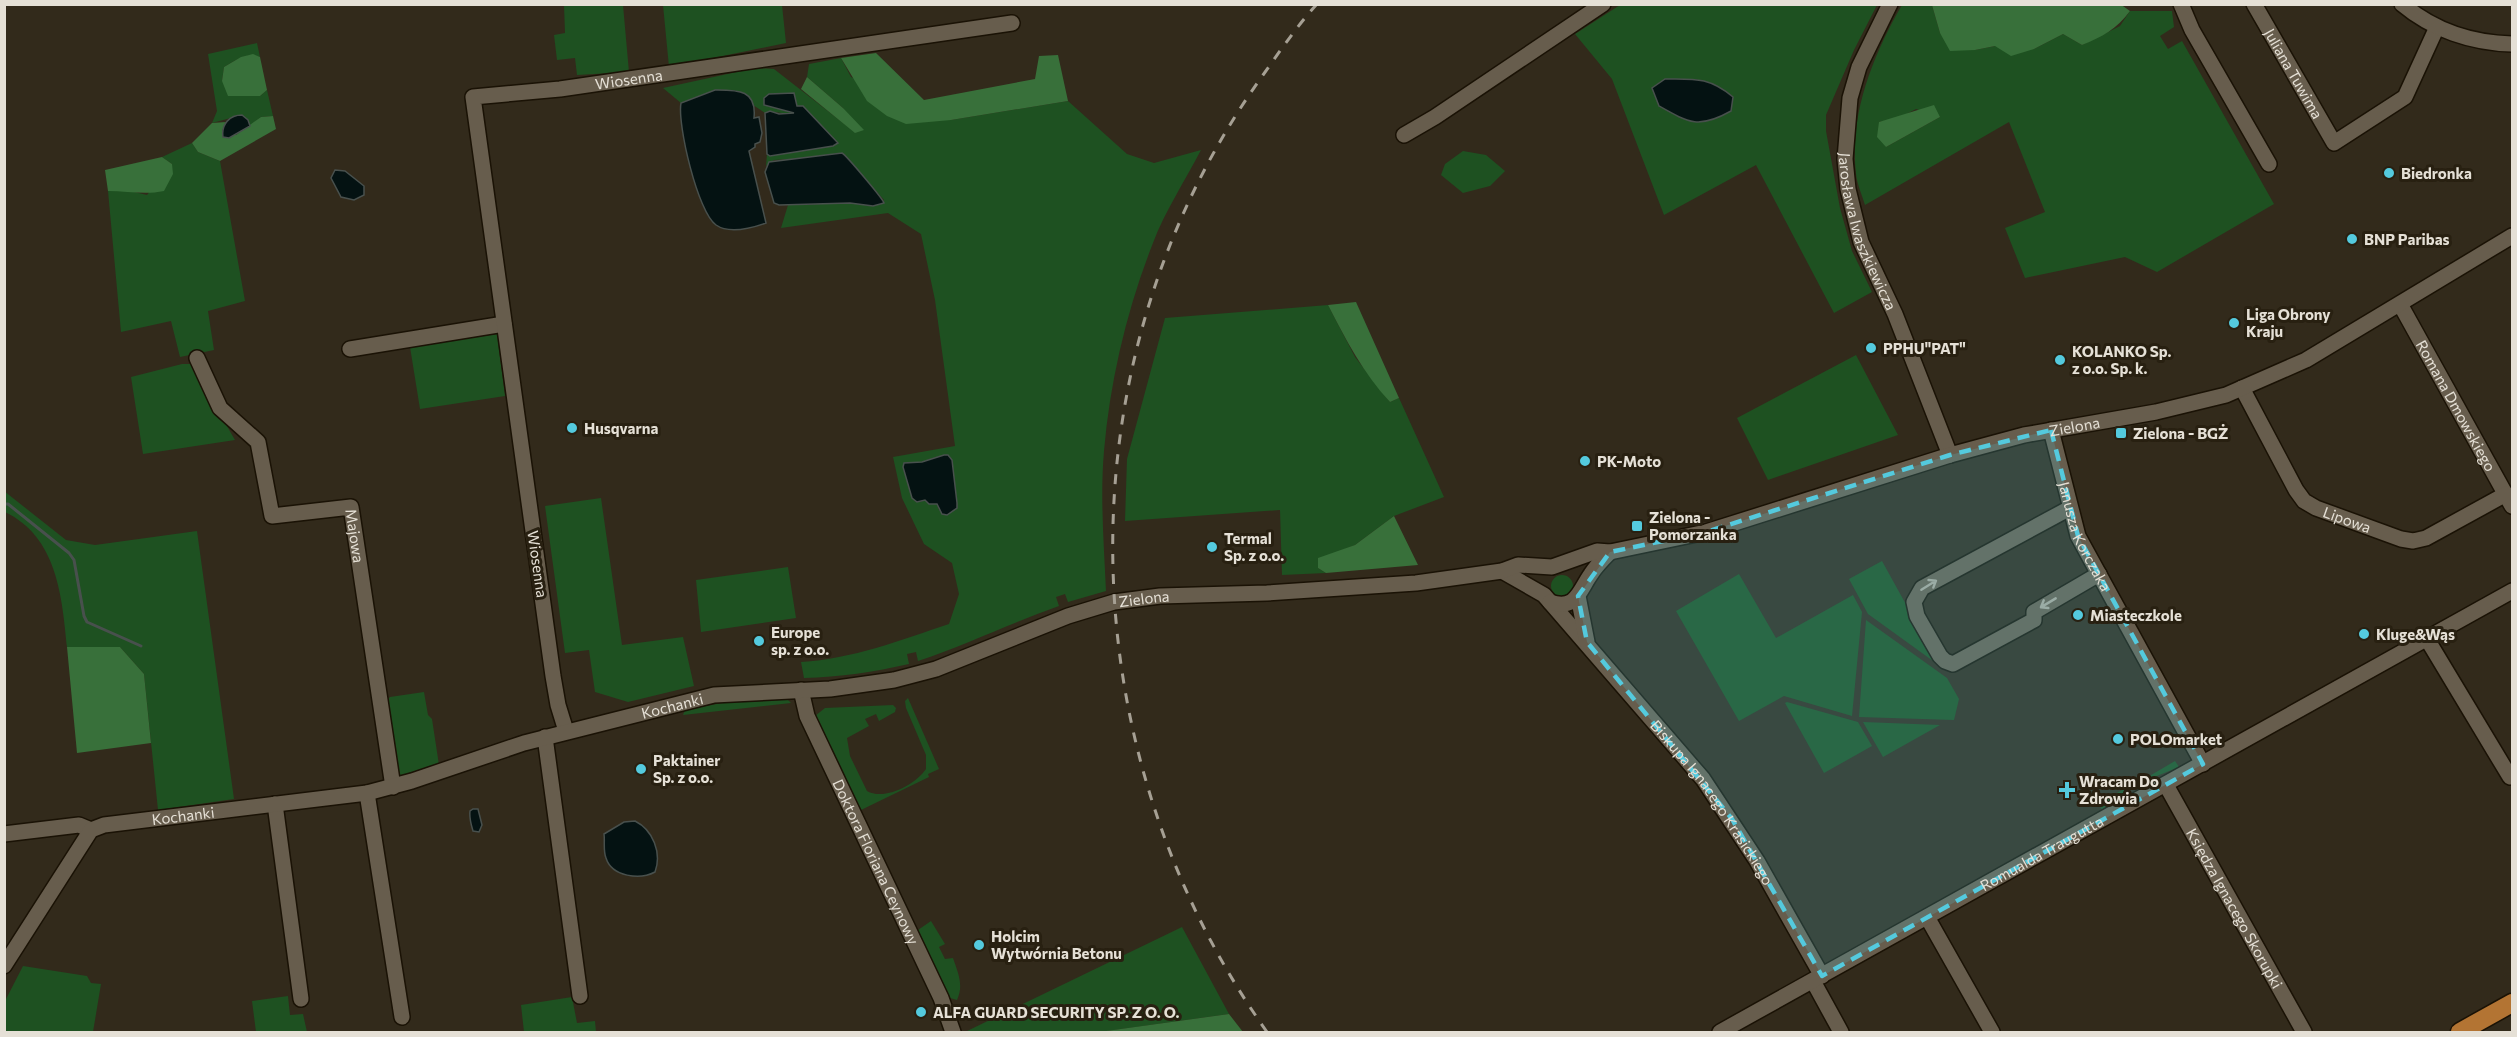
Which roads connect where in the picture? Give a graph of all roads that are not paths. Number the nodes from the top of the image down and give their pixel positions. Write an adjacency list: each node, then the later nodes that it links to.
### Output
1 (1603, 4): 9 (street)
2 (1890, 4): 18 (street, Jarosława Iwaszkiewicza)
3 (2181, 4): 10 (street)
4 (2254, 4): 7 (street, Juliana Tuwima)
5 (2402, 4): 7 (street)
6 (1012, 23): 13 (street, Wiosenna)
7 (2437, 27): 8 (street)
8 (2512, 44)
9 (1404, 135)
10 (2270, 165)
11 (2512, 236): 12 (street, Zielona)
12 (2400, 304): 16 (street, Zielona); 19 (street, Romana Dmowskiego)
13 (504, 324): 14 (street); 31 (street, Wiosenna)
14 (350, 349)
15 (197, 358): 36 (street, Majowa)
16 (2242, 388): 17 (street, Zielona); 19 (street, Lipowa)
17 (2051, 430): 18 (street, Zielona); 20 (street, Janusza Korczaka)
18 (1950, 455): 21 (street, Zielona)
19 (2509, 500)
20 (2070, 508): 24 (street, Janusza Korczaka); 24 (street, one-way to 20)
21 (1610, 552): 22 (street, Zielona); 26 (street)
22 (1556, 566): 23 (street, Zielona); 26 (street); 27 (street)
23 (1502, 571): 27 (street); 30 (street, Zielona)
24 (2099, 574): 33 (street, Janusza Korczaka)
25 (2512, 591): 28 (street, Romualda Traugutta)
26 (1580, 592): 27 (street); 29 (street, Biskupa Ignacego Krasickiego)
27 (1547, 598): 29 (street, Biskupa Ignacego Krasickiego)
28 (2427, 639): 33 (street, Romualda Traugutta); 34 (street)
29 (1587, 642): 43 (street, Biskupa Ignacego Krasickiego)
30 (801, 690): 31 (street, Kochanki); 48 (street, Doktora Floriana Ceynowy)
31 (566, 731): 32 (street, Kochanki)
32 (545, 737): 36 (street, Kochanki); 44 (street)
33 (2203, 764): 35 (street, Romualda Traugutta)
34 (2510, 777)
35 (2166, 785): 41 (street, Romualda Traugutta); 52 (street, Księdza Ignacego Skorupki)
36 (393, 787): 37 (street, Kochanki)
37 (367, 793): 38 (street, Kochanki); 47 (street)
38 (275, 804): 39 (street, Kochanki); 45 (street)
39 (91, 830): 40 (street, Kochanki); 42 (street)
40 (4, 834)
41 (1927, 918): 43 (street, Romualda Traugutta); 51 (street)
42 (7, 962)
43 (1817, 979): 49 (street, Romualda Traugutta); 50 (street)
44 (580, 996)
45 (301, 999)
46 (2512, 1004): 53 (main road)
47 (402, 1017)
48 (953, 1032)
49 (1720, 1032)
50 (1841, 1032)
51 (1992, 1032)
52 (2304, 1032)
53 (2460, 1032)

